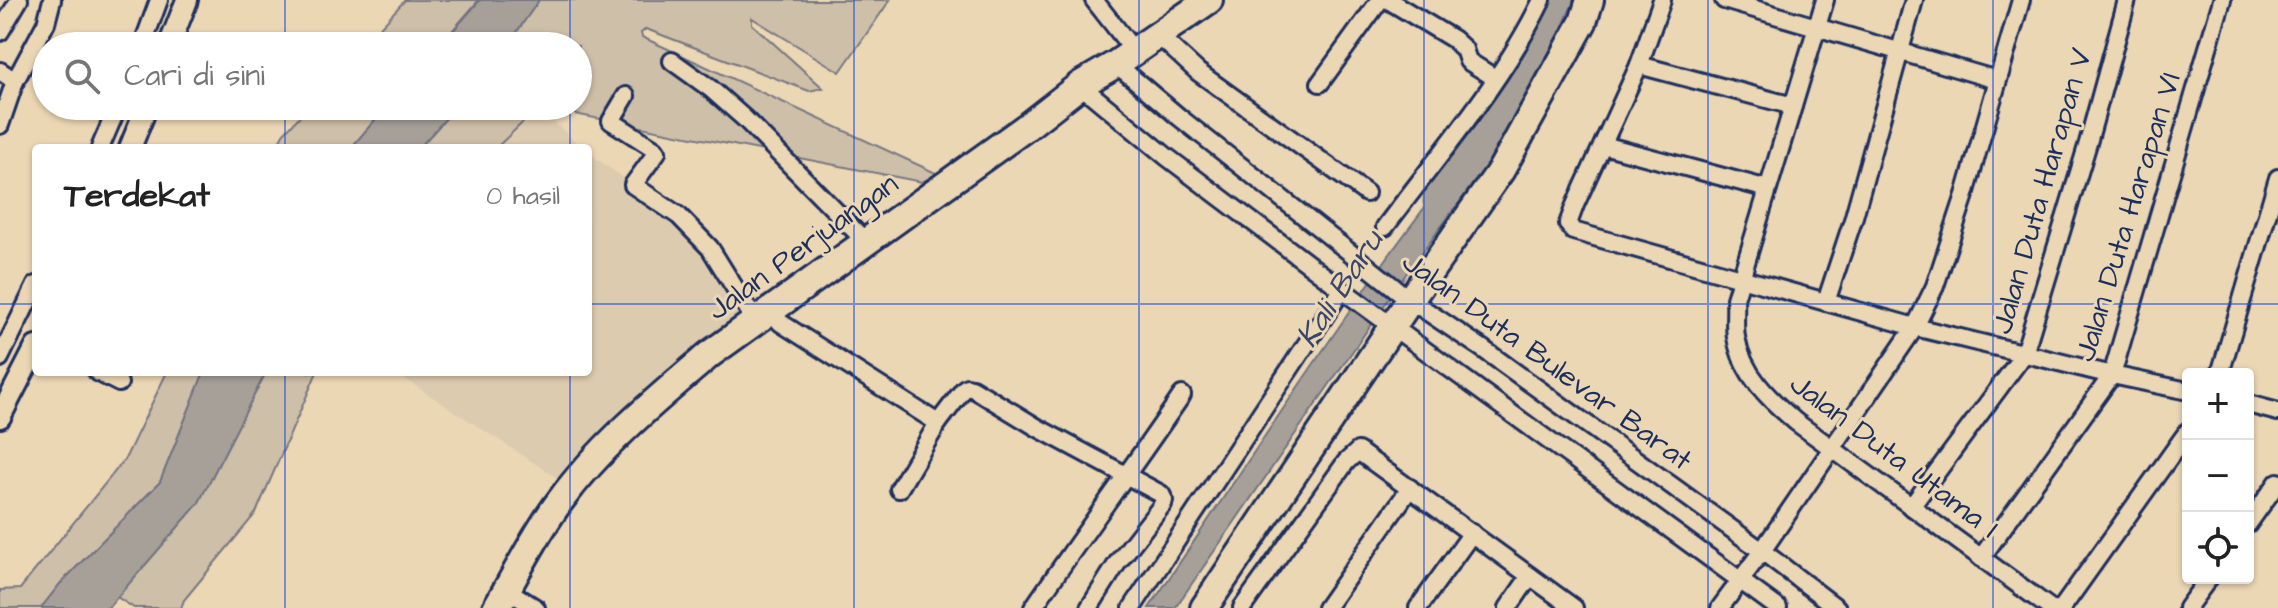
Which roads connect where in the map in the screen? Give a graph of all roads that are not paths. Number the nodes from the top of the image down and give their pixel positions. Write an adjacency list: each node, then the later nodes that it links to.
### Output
1 (19, 0): 19 (street)
2 (52, 0): 20 (street)
3 (159, 0): 21 (street)
4 (187, 0): 22 (street)
5 (1094, 0): 26 (street, Jalan Duta Bulevar Barat)
6 (1209, 0): 23 (main road, Jalan Perjuangan)
7 (1380, 0): 33 (street)
8 (1388, 0): 30 (street)
9 (1542, 0): 30 (street)
10 (1590, 0): 51 (main road)
11 (1662, 0): 28 (street)
12 (1724, 0): 18 (street)
13 (1825, 0): 18 (street, Jalan Duta Utama I)
14 (1914, 0): 25 (street)
15 (2021, 0): 31 (street)
16 (2127, 0): 57 (street, Jalan Duta Harapan V)
17 (2222, 0): 60 (street, Jalan Duta Harapan VI)
18 (1817, 27): 25 (street); 36 (street, Jalan Duta Utama I)
19 (0, 32)
20 (41, 32)
21 (147, 32)
22 (174, 32)
23 (1159, 36): 26 (main road, Jalan Perjuangan); 45 (street)
24 (32, 49): 32 (street)
25 (1899, 51): 31 (street); 52 (street)
26 (1125, 58): 34 (main road, Jalan Perjuangan); 51 (street, Jalan Duta Bulevar Barat)
27 (672, 61): 47 (street)
28 (1639, 65): 36 (street); 42 (street)
29 (0, 71): 32 (street)
30 (1495, 78): 46 (street)
31 (1997, 80): 55 (street)
32 (15, 81): 39 (street)
33 (1320, 83)
34 (1080, 85): 47 (main road, Jalan Perjuangan); 50 (street, Jalan Duta Bulevar Barat)
35 (626, 96): 53 (street)
36 (1793, 106): 44 (street, Jalan Duta Utama I)
37 (112, 120): 40 (street)
38 (141, 120): 41 (street)
39 (0, 125)
40 (102, 144)
41 (132, 144)
42 (1603, 145): 44 (street); 48 (street)
43 (2278, 178): 59 (street)
44 (1768, 189): 48 (street, Jalan Duta Utama I)
45 (1366, 193)
46 (1385, 227)
47 (865, 241): 53 (main road, Jalan Perjuangan)
48 (1741, 279): 52 (street); 70 (street, Jalan Duta Utama I)
49 (32, 293): 56 (street)
50 (1347, 294): 54 (street, Jalan Duta Bulevar Barat); 87 (street)
51 (1405, 295): 54 (main road); 78 (street, Jalan Duta Bulevar Barat)
52 (1826, 302): 55 (street)
53 (763, 316): 68 (street); 83 (main road, Jalan Perjuangan)
54 (1387, 322): 81 (street, Jalan Duta Bulevar Barat); 88 (main road)
55 (1915, 327): 57 (street); 70 (street)
56 (2, 349): 58 (street)
57 (2024, 354): 60 (street); 75 (street, Jalan Duta Harapan V)
58 (32, 355): 67 (street)
59 (2222, 368)
60 (2112, 375): 63 (street); 79 (street, Jalan Duta Harapan VI)
61 (105, 376): 62 (street)
62 (119, 383)
63 (2182, 390)
64 (1182, 395): 71 (street)
65 (2254, 406): 66 (street)
66 (2278, 412)
67 (0, 417)
68 (938, 423): 71 (street); 74 (street)
69 (2182, 439): 98 (street)
70 (1833, 449): 75 (street, Jalan Duta Utama I); 78 (street)
71 (1127, 477): 85 (street); 86 (street)
72 (2278, 482): 76 (street)
73 (1410, 488): 77 (street); 89 (street); 90 (street)
74 (899, 489)
75 (1911, 507): 79 (street, Jalan Duta Utama I)
76 (2254, 516)
77 (1472, 533): 80 (street); 91 (street)
78 (1762, 551): 81 (street); 96 (street, Jalan Duta Bulevar Barat)
79 (1981, 558): 97 (street, Jalan Duta Utama I)
80 (1530, 576): 92 (street); 93 (street)
81 (1740, 581): 94 (street); 95 (street, Jalan Duta Bulevar Barat)
82 (2205, 584): 99 (street)
83 (502, 599): 84 (street)
84 (536, 608)
85 (1033, 608)
86 (1089, 608)
87 (1132, 608)
88 (1204, 608)
89 (1242, 608)
90 (1326, 608)
91 (1418, 608)
92 (1508, 608)
93 (1574, 608)
94 (1720, 608)
95 (1778, 608)
96 (1837, 608)
97 (2050, 608)
98 (2062, 608)
99 (2187, 608)

